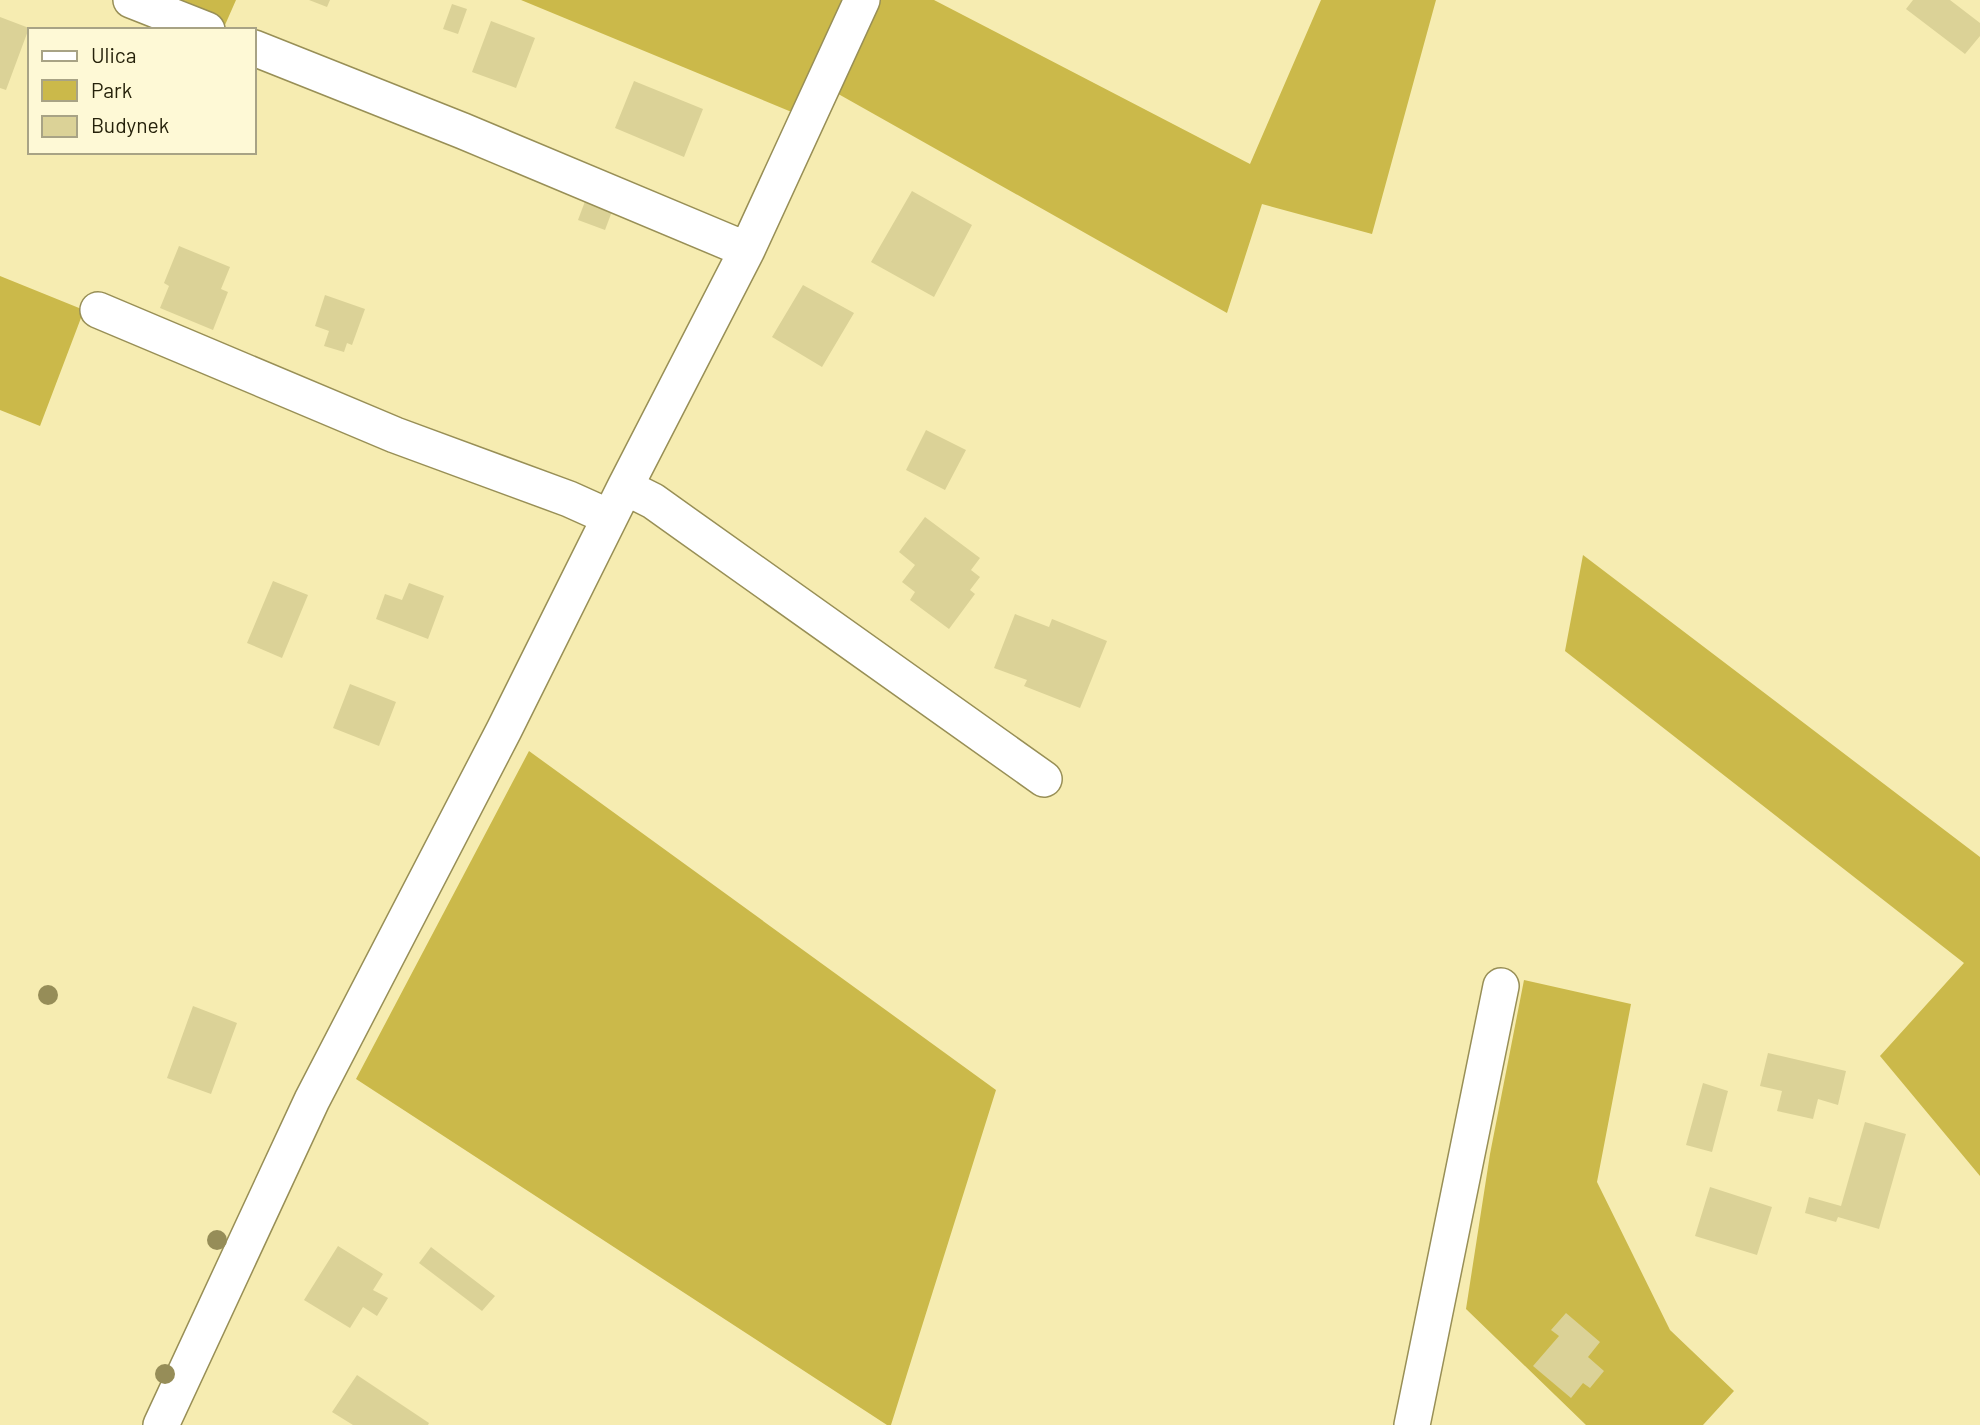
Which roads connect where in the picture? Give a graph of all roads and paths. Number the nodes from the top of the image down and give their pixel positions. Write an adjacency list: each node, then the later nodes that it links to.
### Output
1 (131, 0): 3 (street)
2 (862, 0): 5 (street)
3 (202, 28)
4 (256, 49): 5 (street)
5 (747, 250): 7 (street)
6 (98, 310): 7 (street)
7 (617, 502): 8 (street); 10 (street)
8 (1044, 779)
9 (1501, 986): 11 (street)
10 (161, 1425)
11 (1412, 1425)

